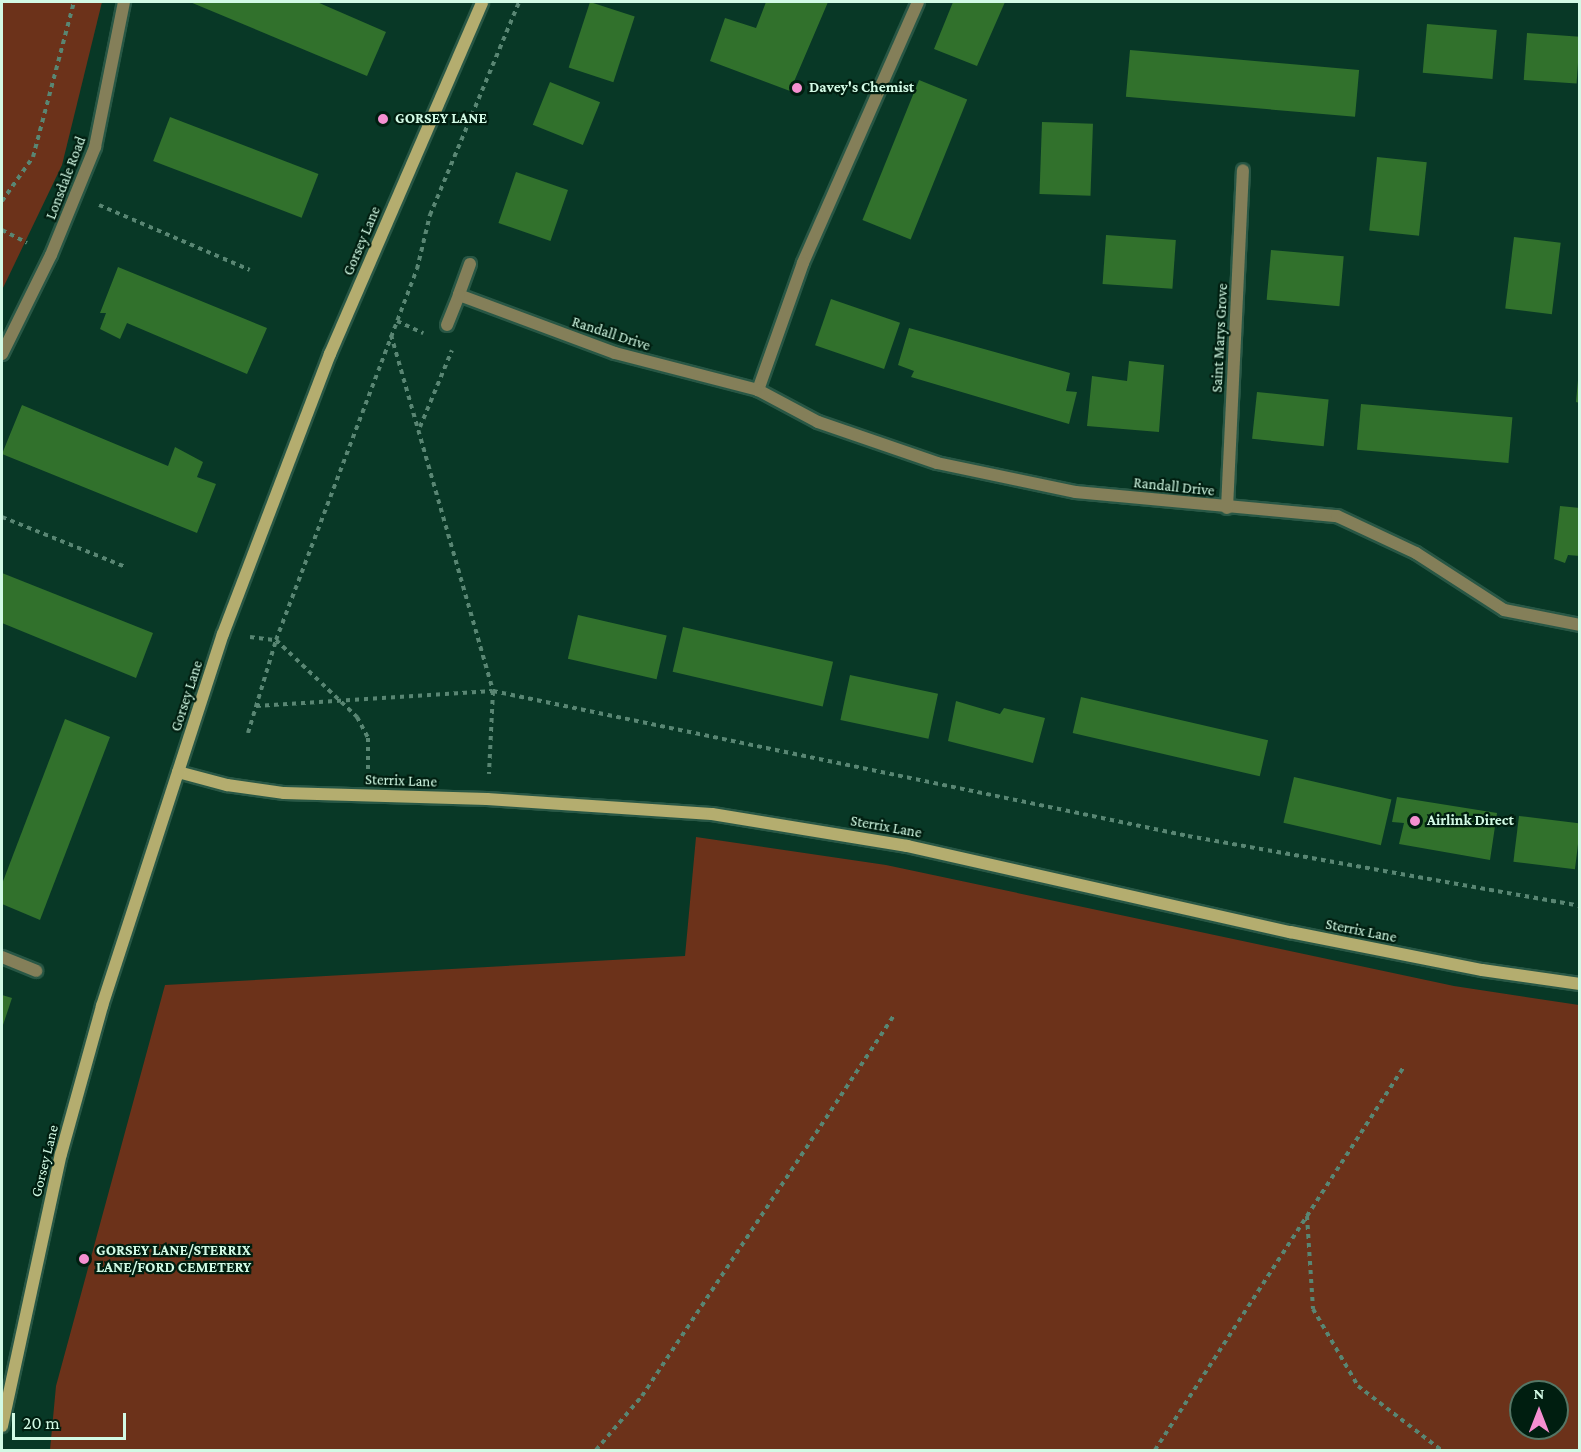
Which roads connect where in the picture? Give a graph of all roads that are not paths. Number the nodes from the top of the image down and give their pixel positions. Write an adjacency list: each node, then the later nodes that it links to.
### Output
1 (124, 2): 8 (street, Lonsdale Road)
2 (482, 2): 12 (main road, Gorsey Lane)
3 (918, 2): 9 (street)
4 (1243, 170): 10 (street, Saint Marys Grove)
5 (470, 264): 6 (street)
6 (459, 295): 7 (street); 9 (street, Randall Drive)
7 (447, 325)
8 (2, 354)
9 (758, 390): 10 (street, Randall Drive)
10 (1227, 508): 11 (street, Randall Drive)
11 (1580, 625)
12 (178, 772): 15 (main road, Sterrix Lane); 16 (main road, Gorsey Lane)
13 (2, 957): 14 (street)
14 (36, 971)
15 (1580, 984)
16 (3, 1409): 17 (main road, Gorsey Lane)
17 (2, 1426)

